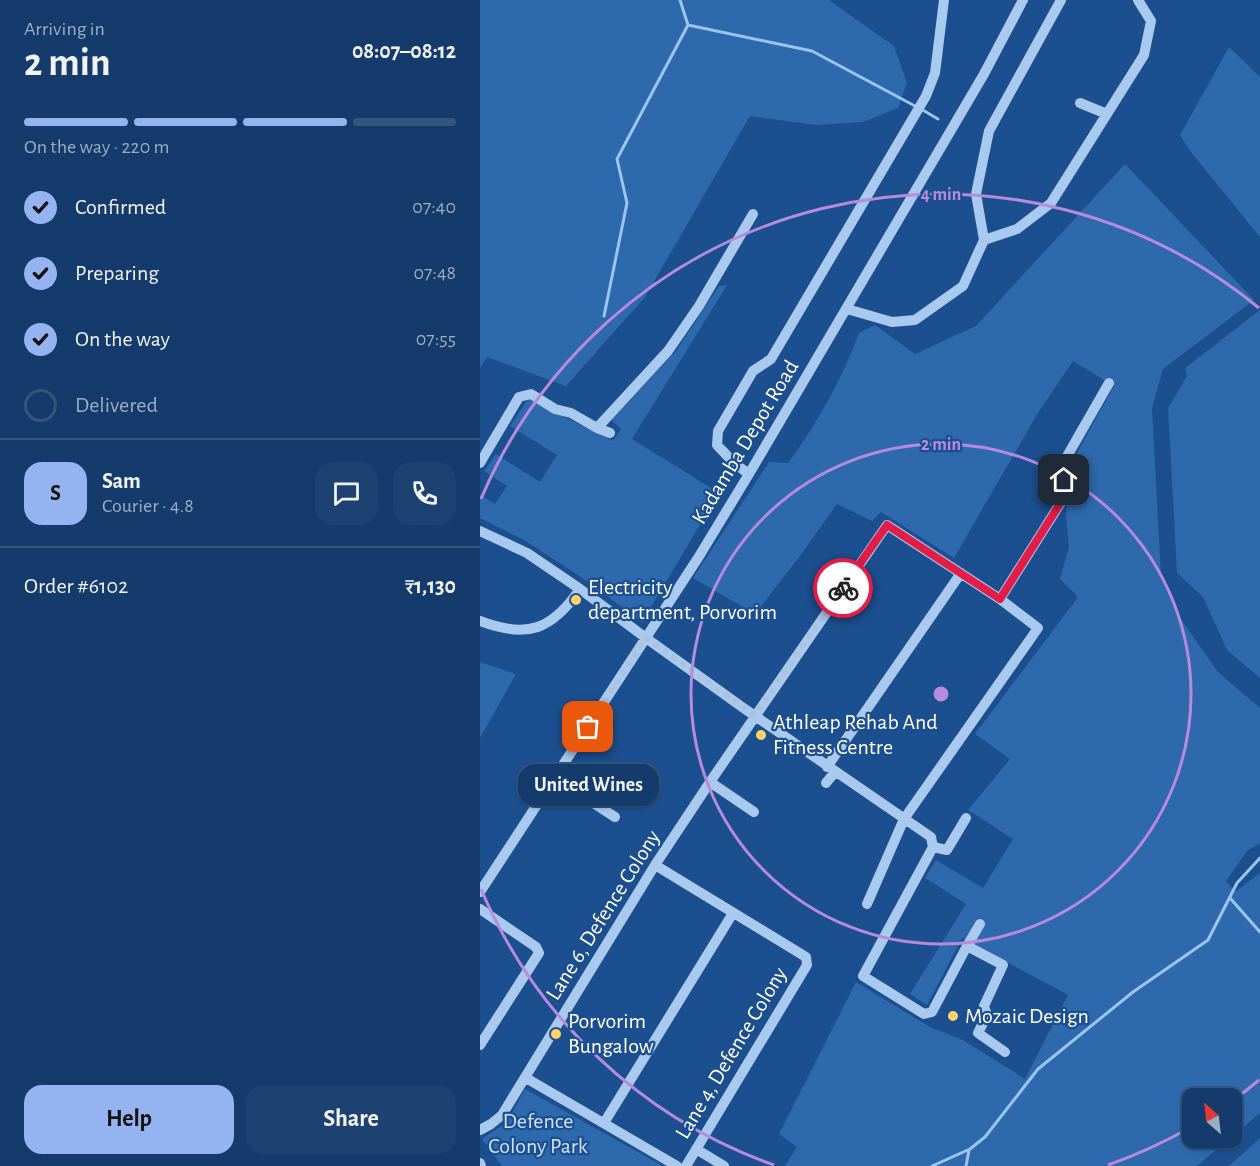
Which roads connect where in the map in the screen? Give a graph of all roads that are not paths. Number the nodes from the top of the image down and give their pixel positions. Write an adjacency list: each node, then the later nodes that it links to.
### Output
1 (944, 0): 14 (street)
2 (1023, 0): 9 (street, Kadamba Depot Road)
3 (1061, 0): 8 (street)
4 (1138, 0): 6 (street)
5 (1080, 102): 6 (street)
6 (1107, 114): 8 (street)
7 (753, 214): 11 (street)
8 (984, 240): 9 (street)
9 (847, 309): 14 (street, Kadamba Depot Road)
10 (1109, 383): 18 (street)
11 (597, 428): 12 (street); 13 (street)
12 (610, 433)
13 (480, 463)
14 (749, 474): 20 (street, Kadamba Depot Road)
15 (480, 531): 17 (street)
16 (961, 573): 18 (street); 21 (street, Lane 6, Defence Colony); 22 (street)
17 (580, 589): 19 (street); 20 (street)
18 (1000, 599): 29 (street)
19 (480, 621)
20 (646, 638): 21 (street); 23 (street, Kadamba Depot Road)
21 (754, 715): 22 (street); 24 (street, Lane 6, Defence Colony)
22 (831, 769): 25 (street); 29 (street)
23 (555, 778): 27 (street); 32 (street, Kadamba Depot Road)
24 (710, 782): 26 (street); 31 (street, Lane 6, Defence Colony)
25 (826, 783)
26 (754, 812)
27 (615, 817)
28 (966, 818): 30 (street)
29 (904, 819): 30 (street); 33 (street)
30 (933, 847): 37 (street)
31 (655, 865): 35 (street, Lane 4, Defence Colony); 40 (street, Lane 6, Defence Colony)
32 (480, 892)
33 (867, 904)
34 (480, 909): 38 (street)
35 (734, 913): 41 (street); 43 (street, Lane 4, Defence Colony)
36 (980, 924): 37 (street)
37 (967, 946): 39 (street)
38 (480, 1045)
39 (1005, 1052)
40 (526, 1078): 41 (street); 42 (street, Lane 6, Defence Colony)
41 (604, 1123): 44 (street)
42 (480, 1130)
43 (696, 1149): 45 (street, Lane 4, Defence Colony); 46 (street)
44 (677, 1166)
45 (686, 1166)
46 (724, 1166)

